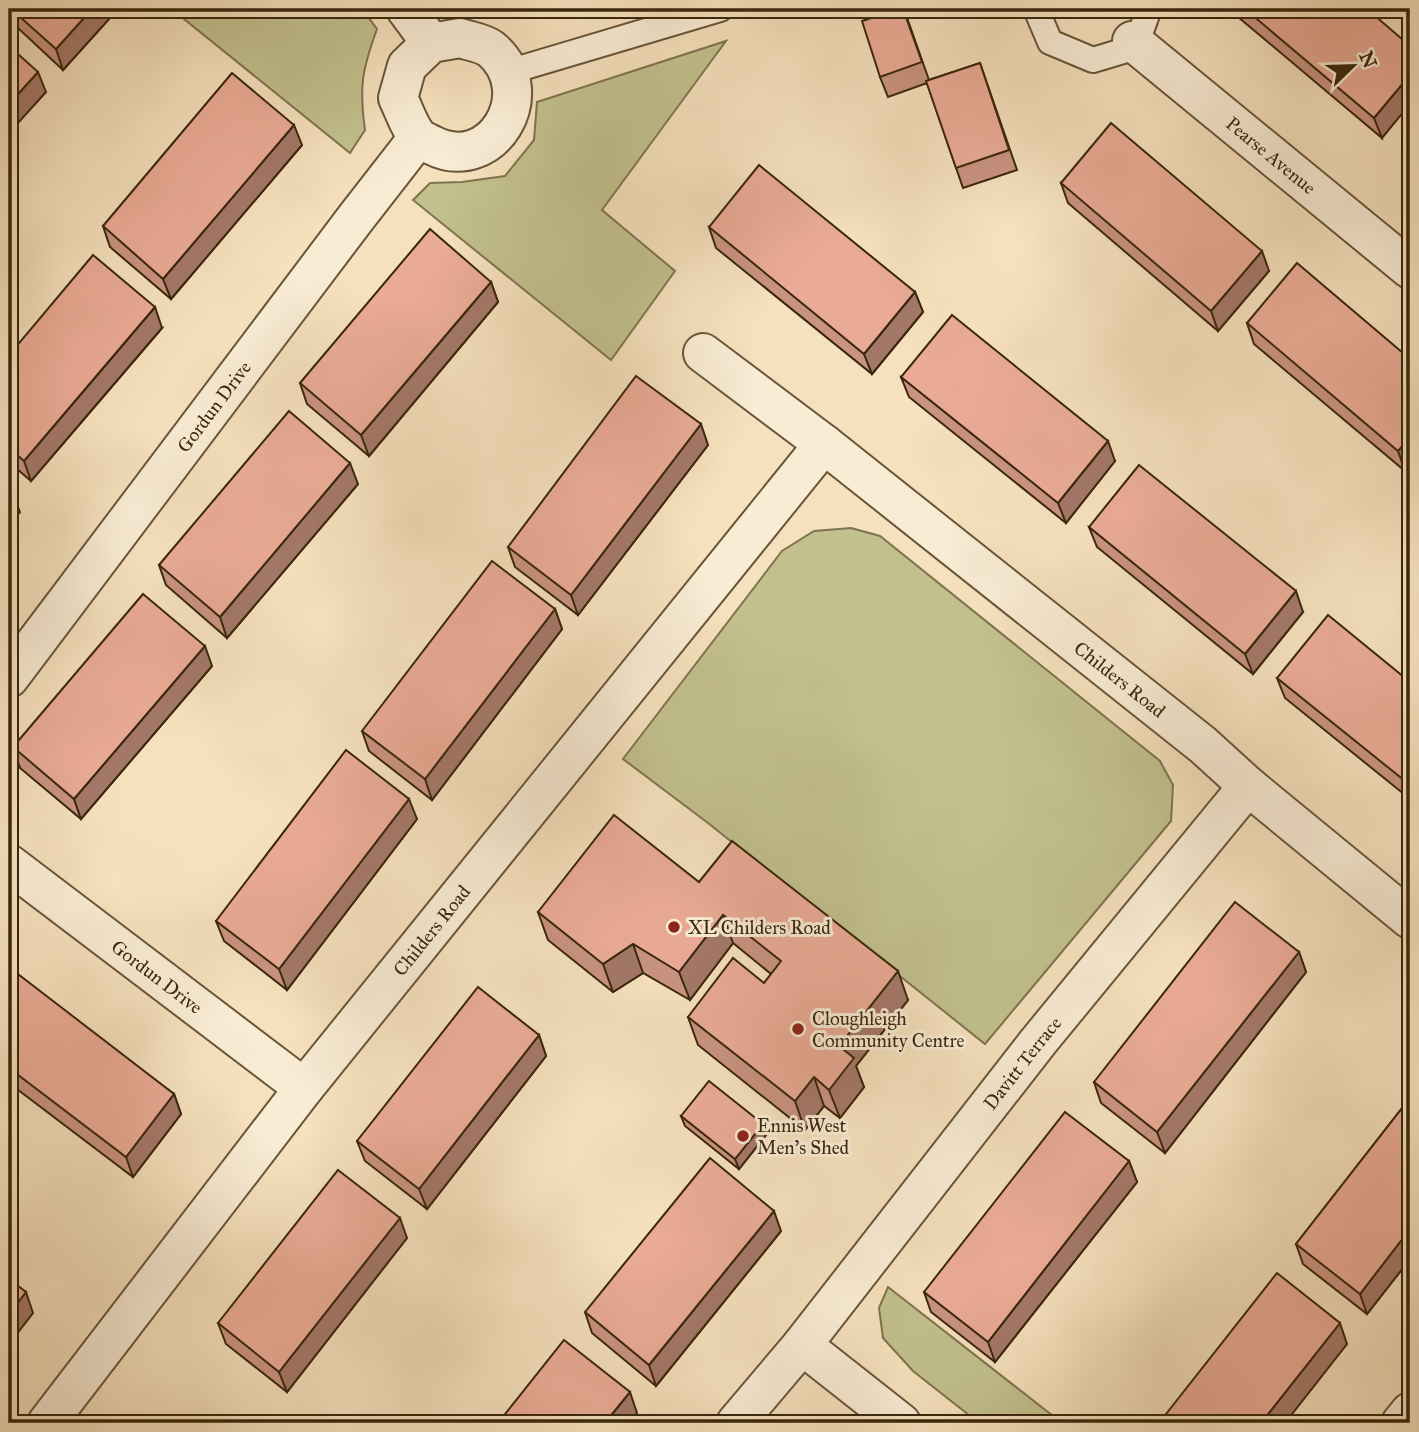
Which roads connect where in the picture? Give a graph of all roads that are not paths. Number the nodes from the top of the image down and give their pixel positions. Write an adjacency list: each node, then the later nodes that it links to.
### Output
1 (406, 9): 5 (street)
2 (720, 9): 6 (lane)
3 (1036, 9): 4 (lane)
4 (1141, 25): 8 (street, Pearse Avenue)
5 (431, 43): 6 (street); 7 (street)
6 (508, 72): 7 (street)
7 (418, 138): 11 (street, Gordun Drive)
8 (1410, 269)
9 (703, 353): 10 (street, Childers Road)
10 (824, 444): 12 (street, Childers Road); 15 (street, Childers Road)
11 (9, 678)
12 (1248, 786): 14 (street, Childers Road); 16 (street, Davitt Terrace)
13 (9, 864): 15 (street, Gordun Drive)
14 (1410, 919)
15 (304, 1088): 18 (street, Childers Road)
16 (803, 1345): 19 (street, Davitt Terrace); 20 (street)
17 (1410, 1412): 21 (street)
18 (47, 1423)
19 (737, 1423)
20 (901, 1423)
21 (1401, 1423)

